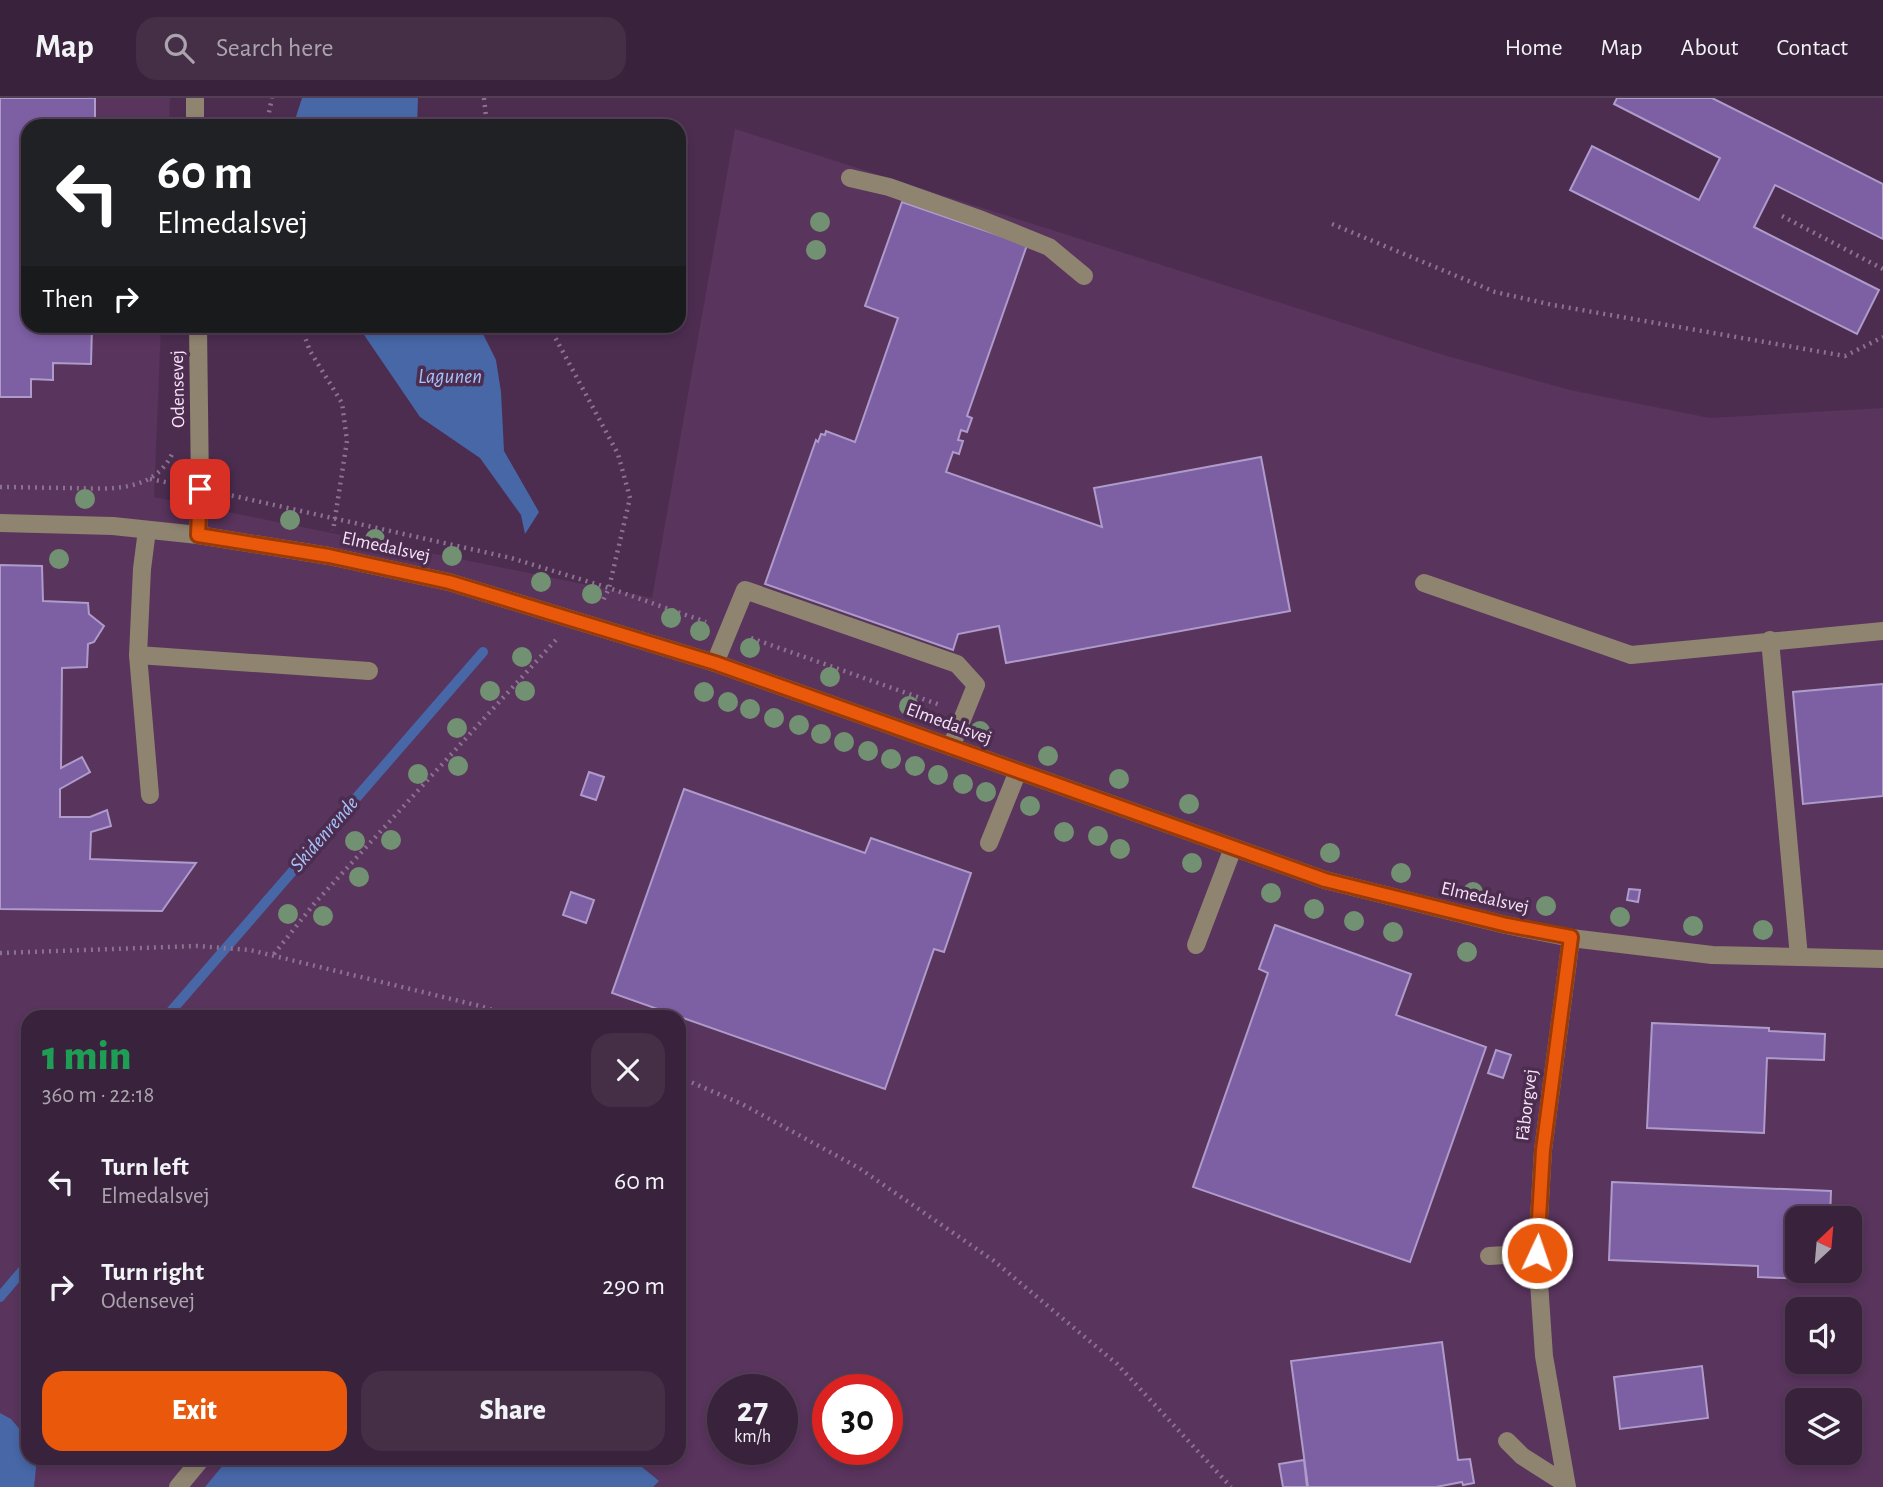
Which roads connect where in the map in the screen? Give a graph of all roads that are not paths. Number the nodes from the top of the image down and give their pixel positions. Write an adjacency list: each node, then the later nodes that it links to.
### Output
1 (195, 98): 2 (street)
2 (195, 119)
3 (850, 178): 4 (street)
4 (1083, 276)
5 (198, 333): 8 (street, Odensevej)
6 (0, 523): 7 (street, Elmedalsvej)
7 (147, 530): 8 (street, Elmedalsvej); 12 (street)
8 (198, 535): 13 (street, Elmedalsvej)
9 (1424, 583): 11 (street)
10 (1883, 631): 11 (street)
11 (1770, 640): 22 (street)
12 (138, 655): 14 (street); 17 (street)
13 (715, 663): 15 (street, Elmedalsvej); 15 (street)
14 (369, 671)
15 (951, 747): 16 (street, Elmedalsvej)
16 (1018, 771): 18 (street); 19 (street, Elmedalsvej)
17 (150, 795)
18 (989, 843)
19 (1233, 848): 20 (street, Elmedalsvej); 21 (street)
20 (1571, 937): 22 (street, Elmedalsvej); 24 (street, Fåborgvej)
21 (1196, 945)
22 (1799, 957): 23 (street, Elmedalsvej)
23 (1883, 959)
24 (1537, 1253): 25 (street); 28 (street, Fåborgvej)
25 (1489, 1256)
26 (1507, 1441): 28 (street)
27 (196, 1465): 29 (street)
28 (1566, 1486)
29 (178, 1487)

